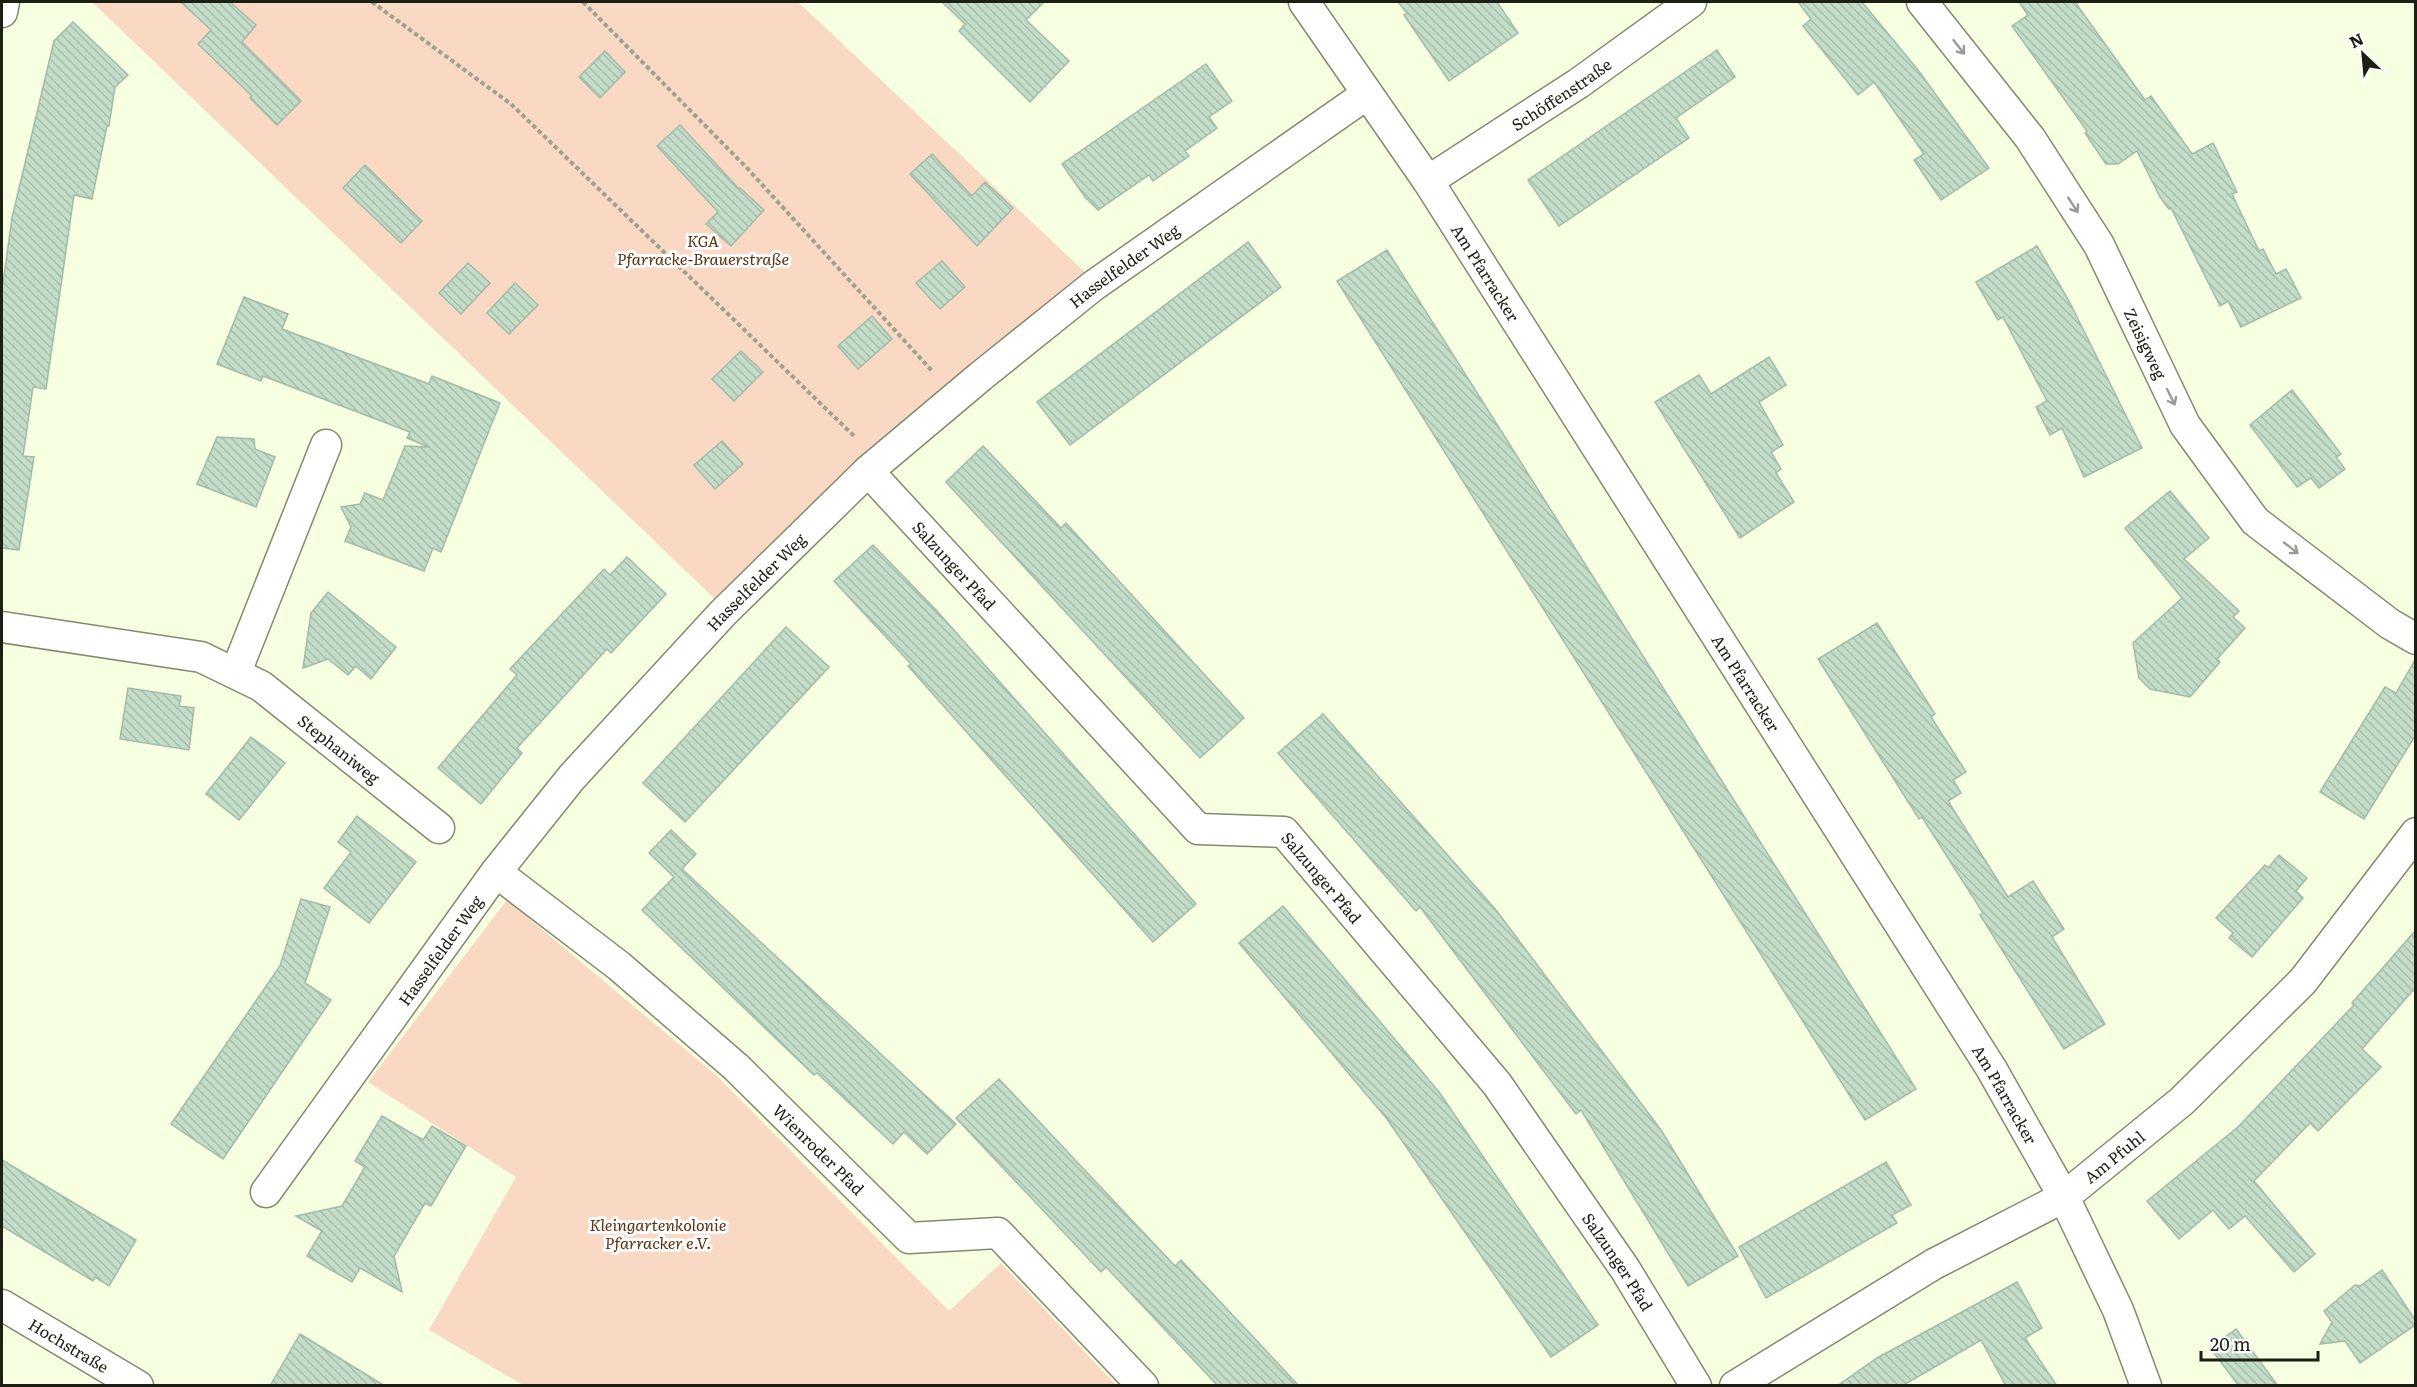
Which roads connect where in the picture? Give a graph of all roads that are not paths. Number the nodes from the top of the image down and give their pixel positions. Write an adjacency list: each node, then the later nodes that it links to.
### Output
1 (4, 2): 5 (street)
2 (1304, 2): 6 (street, Am Pfarracker)
3 (1691, 2): 7 (street, Schöffenstraße)
4 (1922, 2): 11 (street, Zeisigweg, one-way to 11)
5 (2, 12)
6 (1367, 94): 7 (street, Am Pfarracker); 9 (street, Hasselfelder Weg)
7 (1428, 181): 17 (street, Am Pfarracker)
8 (326, 445): 12 (street)
9 (874, 466): 15 (street, Hasselfelder Weg); 21 (street, Salzunger Pfad)
10 (2, 627): 12 (street, Stephaniweg)
11 (2415, 639)
12 (236, 672): 13 (street, Stephaniweg)
13 (440, 828)
14 (2415, 833): 17 (street, Am Pfuhl)
15 (496, 872): 16 (street, Hasselfelder Weg); 20 (street, Wienroder Pfad)
16 (266, 1192)
17 (2064, 1197): 22 (street, Am Pfuhl); 23 (street, Am Pfarracker)
18 (2, 1305): 19 (street, Hochstraße)
19 (138, 1386)
20 (1143, 1386)
21 (1696, 1386)
22 (1735, 1386)
23 (2146, 1386)

